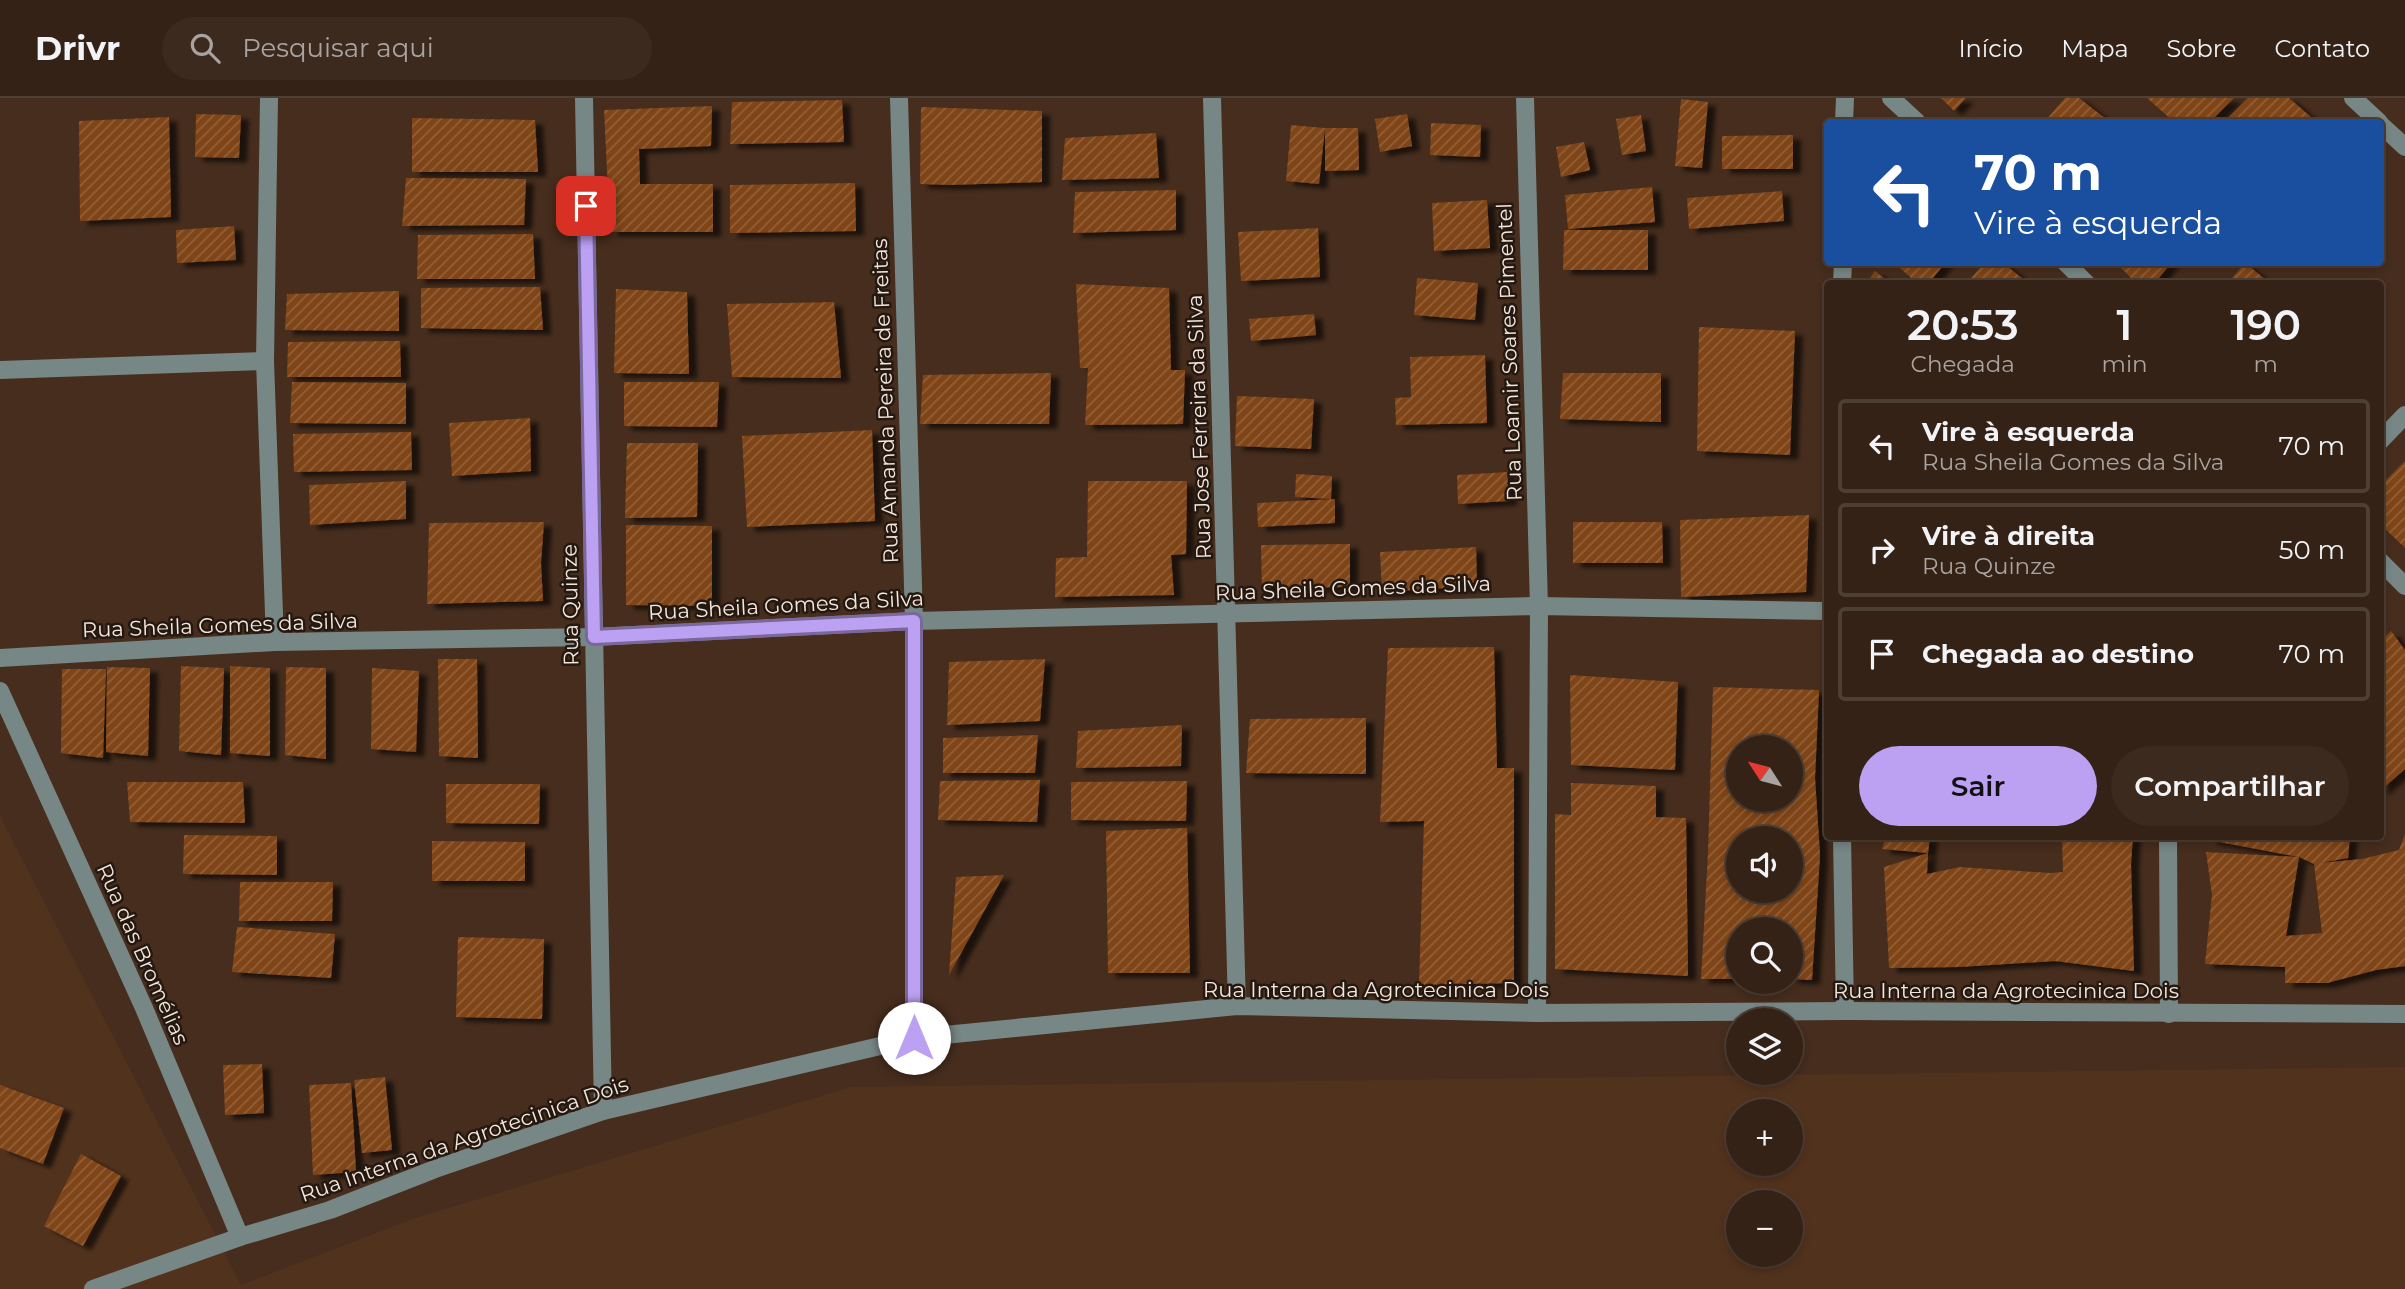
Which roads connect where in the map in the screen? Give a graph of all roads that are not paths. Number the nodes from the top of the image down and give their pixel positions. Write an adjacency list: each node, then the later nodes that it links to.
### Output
1 (269, 98): 16 (street)
2 (584, 98): 26 (street, Rua Quinze)
3 (899, 98): 25 (street, Rua Amanda Pereira de Freitas)
4 (1212, 98): 24 (street, Rua Jose Ferreira da Silva)
5 (1525, 98): 22 (street, Rua Loamir Soares Pimentel)
6 (1844, 98): 9 (street)
7 (1891, 98): 10 (street)
8 (2353, 98): 11 (street)
9 (1844, 119)
10 (1914, 119)
11 (2375, 119)
12 (2384, 128): 13 (street)
13 (2405, 147)
14 (2069, 266): 15 (street)
15 (2083, 280)
16 (265, 361): 17 (street); 27 (street)
17 (0, 370)
18 (2405, 415): 19 (street)
19 (2384, 437)
20 (2384, 565): 21 (street)
21 (2405, 586)
22 (1539, 606): 23 (street, Rua Sheila Gomes da Silva); 24 (street, Rua Sheila Gomes da Silva); 34 (street, Rua Loamir Soares Pimentel)
23 (1824, 611)
24 (1227, 614): 25 (street, Rua Sheila Gomes da Silva); 32 (street, Rua Jose Ferreira da Silva)
25 (914, 621): 26 (street, Rua Sheila Gomes da Silva); 37 (street, Rua Amanda Pereira de Freitas)
26 (594, 637): 27 (street, Rua Sheila Gomes da Silva); 38 (street, Rua Quinze)
27 (275, 642): 28 (street, Rua Sheila Gomes da Silva)
28 (0, 657)
29 (0, 691): 39 (street, Rua das Bromélias)
30 (1842, 840): 33 (street)
31 (2168, 840): 35 (street)
32 (1237, 1006): 34 (street, Rua Interna da Agrotecinica Dois); 37 (street, Rua Interna da Agrotecinica Dois)
33 (1845, 1011): 34 (street, Rua Interna da Agrotecinica Dois); 35 (street, Rua Interna da Agrotecinica Dois)
34 (1538, 1013)
35 (2169, 1014): 36 (street, Rua Interna da Agrotecinica Dois)
36 (2405, 1014)
37 (914, 1038): 38 (street, Rua Interna da Agrotecinica Dois)
38 (603, 1111): 39 (street, Rua Interna da Agrotecinica Dois)
39 (240, 1237): 40 (street, Rua Interna da Agrotecinica Dois)
40 (93, 1289)

